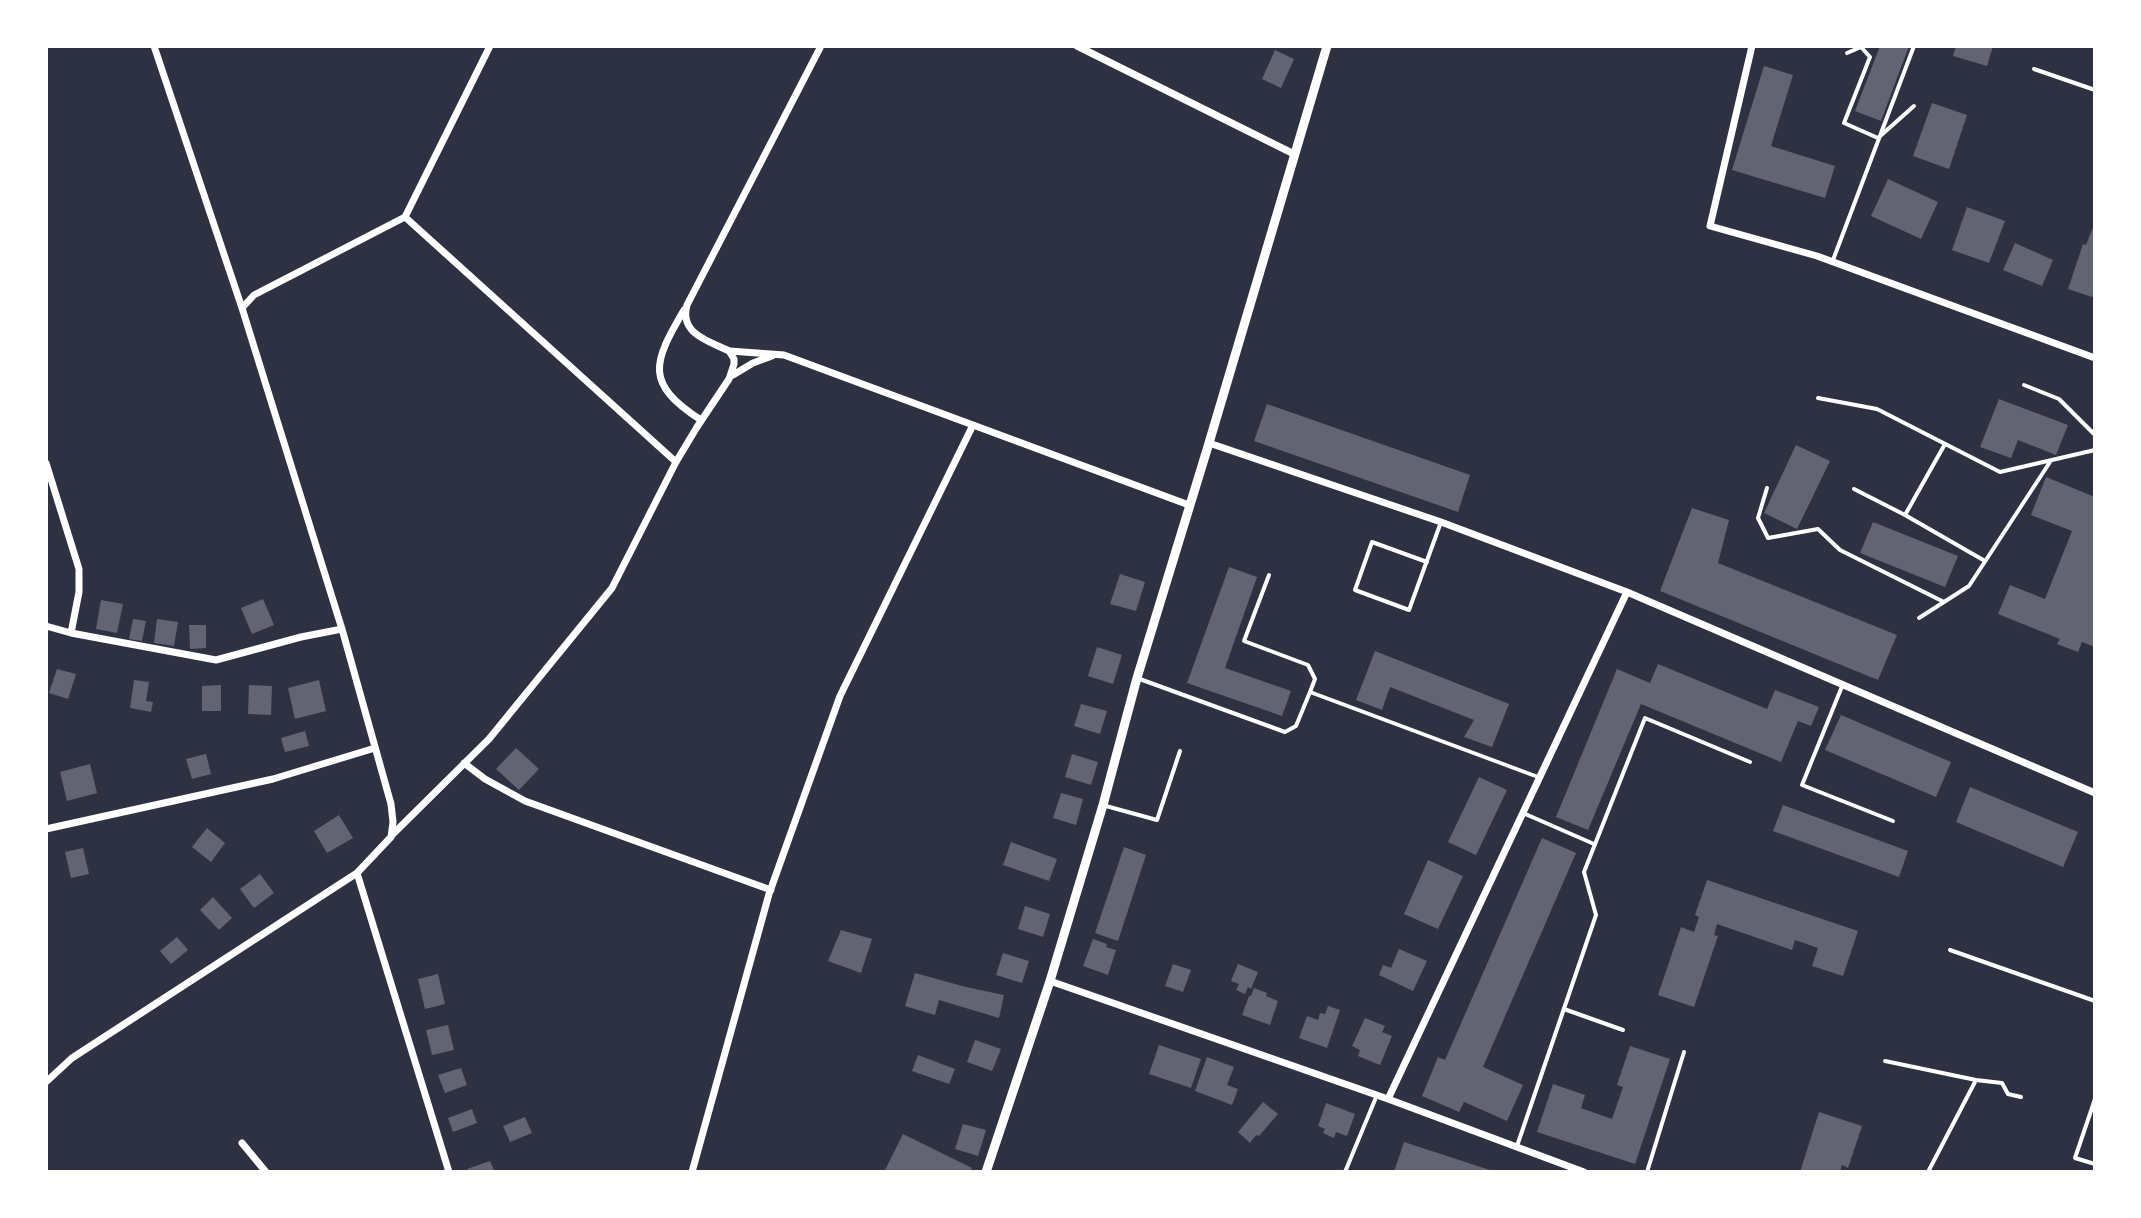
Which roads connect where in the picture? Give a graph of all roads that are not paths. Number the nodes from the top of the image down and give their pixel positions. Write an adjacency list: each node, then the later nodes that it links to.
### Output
1 (154, 46): 17 (street)
2 (490, 46): 14 (street)
3 (821, 46): 16 (street)
4 (1077, 46): 13 (street)
5 (1327, 46): 13 (street)
6 (1752, 46): 15 (street)
7 (1914, 46): 12 (lane)
8 (1847, 53): 12 (lane)
9 (2034, 69): 10 (lane)
10 (2095, 90)
11 (1914, 106): 12 (lane)
12 (1878, 138): 15 (lane)
13 (1294, 154): 27 (street)
14 (405, 217): 17 (street); 31 (street)
15 (1832, 262): 20 (street)
16 (687, 305): 18 (street); 24 (street)
17 (242, 308): 45 (street)
18 (729, 351): 19 (street); 21 (street)
19 (784, 355): 21 (street); 25 (street)
20 (2095, 358)
21 (729, 379): 24 (street)
22 (2024, 385): 26 (lane)
23 (1818, 398): 28 (lane)
24 (701, 420): 31 (street)
25 (973, 425): 35 (street); 63 (street)
26 (2095, 435)
27 (1209, 443): 35 (street); 37 (street)
28 (1945, 444): 30 (lane); 36 (lane)
29 (2095, 450): 30 (lane)
30 (2051, 460): 38 (lane)
31 (676, 462): 53 (street)
32 (46, 463): 46 (street)
33 (1767, 488): 42 (lane)
34 (1854, 489): 36 (lane)
35 (1189, 505): 47 (street)
36 (1905, 515): 38 (lane)
37 (1441, 522): 39 (lane); 41 (street)
38 (1985, 561): 42 (lane)
39 (1427, 562): 39 (lane)
40 (1269, 575): 49 (lane)
41 (1627, 592): 48 (street); 54 (street)
42 (1944, 602): 43 (lane)
43 (1919, 618)
44 (46, 626): 46 (street)
45 (342, 629): 46 (street); 50 (street)
46 (71, 633)
47 (1137, 678): 49 (lane); 56 (street)
48 (1843, 684): 55 (street); 58 (lane)
49 (1310, 692): 54 (lane)
50 (375, 748): 59 (street); 60 (street)
51 (1180, 751): 56 (lane)
52 (1750, 762): 61 (lane)
53 (464, 763): 60 (street); 63 (street)
54 (1540, 777): 57 (street)
55 (2095, 793)
56 (1103, 805): 65 (street)
57 (1523, 813): 61 (lane); 75 (street)
58 (1893, 821)
59 (46, 829)
60 (391, 837): 62 (street)
61 (1594, 844): 67 (lane)
62 (357, 873): 72 (street); 81 (street)
63 (771, 890): 82 (street)
64 (1950, 950): 66 (lane)
65 (1050, 981): 73 (street); 83 (street)
66 (2095, 1001)
67 (1564, 1009): 68 (lane); 78 (lane)
68 (1623, 1030)
69 (1684, 1052): 86 (lane)
70 (1885, 1061): 71 (lane)
71 (1976, 1080): 74 (lane); 87 (lane)
72 (46, 1082)
73 (1377, 1095): 75 (street); 84 (lane)
74 (2021, 1097)
75 (1388, 1099): 78 (street)
76 (2095, 1099): 79 (lane)
77 (242, 1143): 80 (street)
78 (1516, 1148): 85 (street)
79 (2095, 1164)
80 (266, 1172)
81 (449, 1172)
82 (692, 1172)
83 (986, 1172)
84 (1345, 1172)
85 (1584, 1172)
86 (1647, 1172)
87 (1928, 1172)

